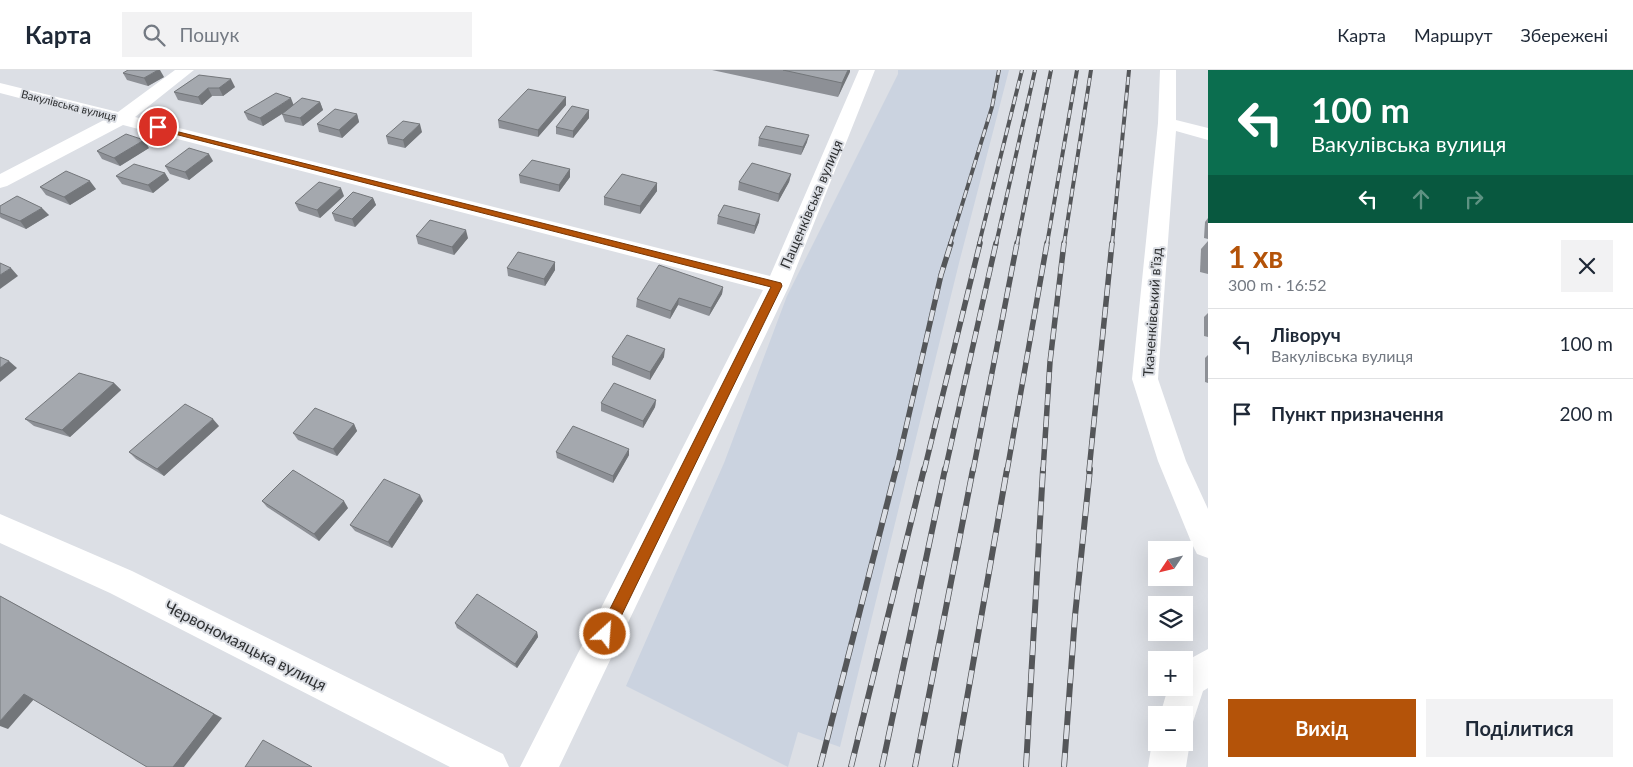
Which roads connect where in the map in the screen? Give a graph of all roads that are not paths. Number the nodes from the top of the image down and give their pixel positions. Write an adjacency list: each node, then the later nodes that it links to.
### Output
1 (186, 70): 5 (street)
2 (867, 70): 9 (street, Пащенківська вулиця)
3 (1168, 70): 6 (street, Ткаченківський в'їзд)
4 (0, 88): 5 (street, Вакулівська вулиця)
5 (122, 118): 8 (street); 9 (street, Вакулівська вулиця)
6 (1167, 123): 7 (street); 11 (street, Ткаченківський в'їзд)
7 (1208, 134)
8 (0, 182)
9 (777, 286): 16 (street, Пащенківська вулиця)
10 (0, 528): 15 (street, Червономаяцька вулиця)
11 (1208, 544)
12 (1208, 667): 13 (street)
13 (1181, 706)
14 (1170, 751): 17 (street)
15 (490, 767)
16 (539, 767)
17 (1168, 767)

